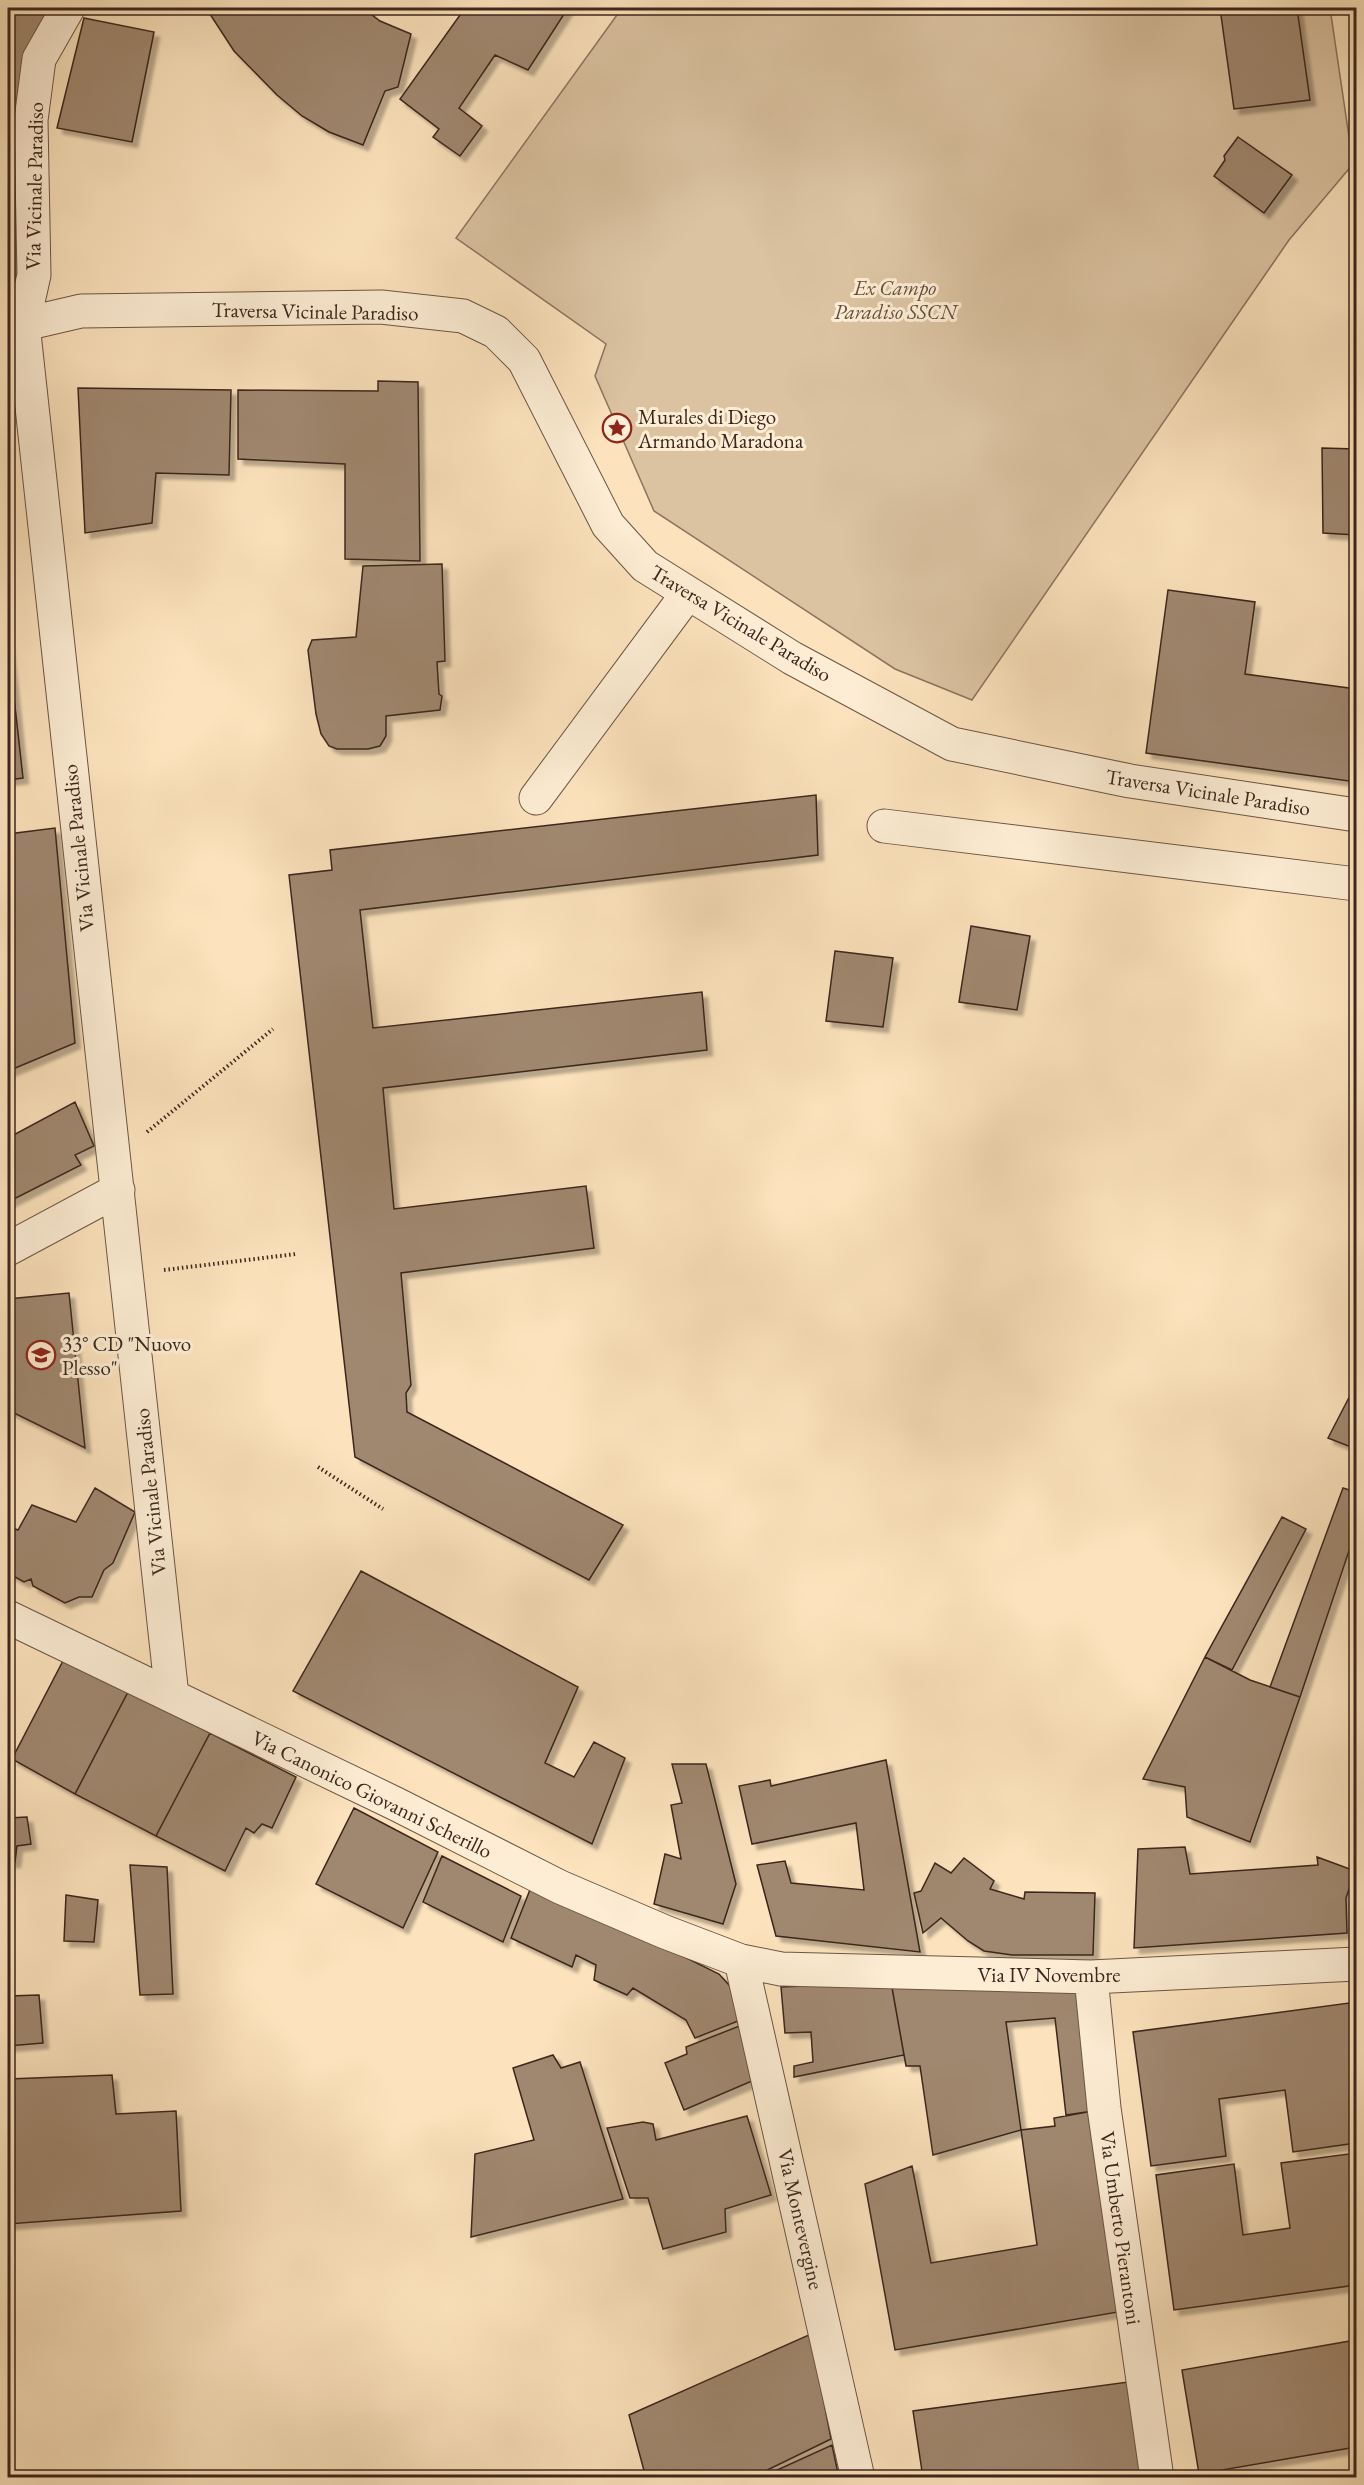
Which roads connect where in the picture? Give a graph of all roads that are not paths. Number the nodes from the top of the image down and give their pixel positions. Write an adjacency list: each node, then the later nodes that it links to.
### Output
1 (68, 8): 2 (street, Via Vicinale Paradiso)
2 (15, 326): 3 (street, Traversa Vicinale Paradiso); 8 (street, Via Vicinale Paradiso)
3 (688, 593): 4 (street); 5 (street, Traversa Vicinale Paradiso)
4 (536, 798)
5 (1356, 815)
6 (884, 826): 7 (street)
7 (1356, 884)
8 (116, 1175): 9 (street); 11 (street, Via Vicinale Paradiso)
9 (8, 1249)
10 (8, 1617): 11 (street, Via Canonico Giovanni Scherillo)
11 (172, 1696): 12 (street, Via Canonico Giovanni Scherillo)
12 (741, 1961): 14 (street, Via IV Novembre); 15 (street, Via Montevergine)
13 (1356, 1964): 14 (street, Via IV Novembre)
14 (1091, 1977): 16 (street, Via Umberto Pierantoni)
15 (858, 2478)
16 (1157, 2478)

